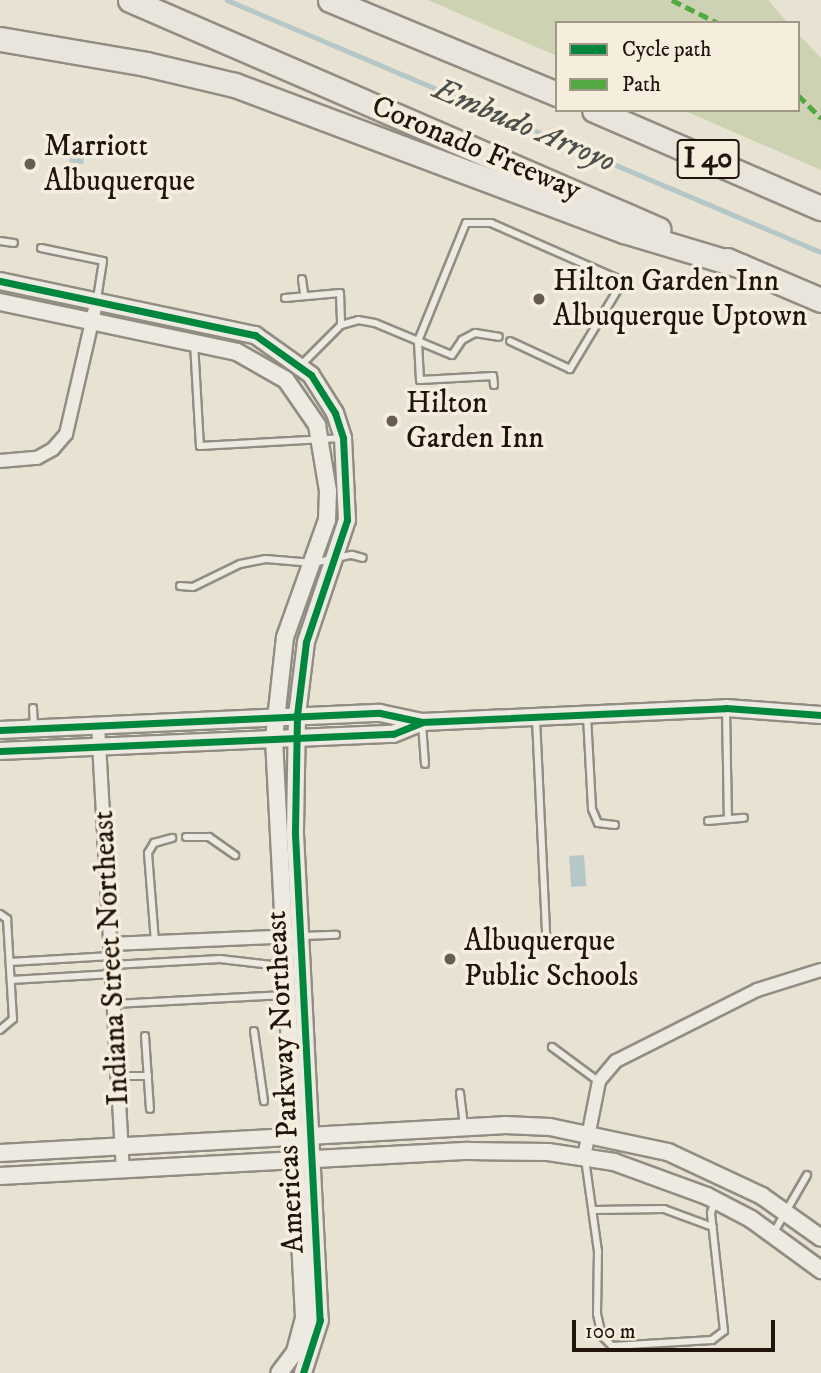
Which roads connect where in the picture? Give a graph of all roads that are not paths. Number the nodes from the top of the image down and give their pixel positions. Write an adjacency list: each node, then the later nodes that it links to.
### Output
1 (130, 0): 12 (highway, Coronado Freeway)
2 (330, 0): 5 (highway)
3 (373, 0): 5 (highway)
4 (0, 39): 12 (highway)
5 (485, 61): 6 (highway)
6 (555, 93)
7 (599, 112): 8 (highway, I 40)
8 (821, 208)
9 (0, 241): 10 (lane)
10 (14, 243)
11 (41, 248): 17 (lane)
12 (741, 266): 18 (highway, Coronado Freeway)
13 (302, 279): 15 (lane)
14 (0, 281): 17 (street, Americas Parkway Northeast)
15 (304, 294): 16 (lane); 21 (lane)
16 (285, 298)
17 (97, 300): 20 (street); 26 (street, Americas Parkway Northeast)
18 (821, 300)
19 (0, 302): 20 (street, Americas Parkway Northeast)
20 (92, 321): 25 (street, Americas Parkway Northeast); 31 (street)
21 (341, 325): 23 (lane); 26 (lane)
22 (499, 337): 23 (lane)
23 (418, 341): 24 (lane); 28 (lane)
24 (510, 341)
25 (194, 342): 27 (street, Americas Parkway Northeast); 30 (lane)
26 (300, 365): 27 (lane); 29 (street, Americas Parkway Northeast)
27 (286, 380): 30 (street, Americas Parkway Northeast)
28 (495, 385)
29 (343, 438): 30 (lane); 32 (street, Americas Parkway Northeast)
30 (320, 439): 34 (street, Americas Parkway Northeast)
31 (0, 461)
32 (336, 558): 33 (lane); 34 (lane); 39 (street, Americas Parkway Northeast)
33 (363, 558)
34 (313, 563): 35 (lane); 41 (street, Americas Parkway Northeast)
35 (180, 586)
36 (33, 708): 45 (lane)
37 (726, 708): 38 (street); 40 (street); 52 (lane)
38 (587, 714): 42 (street); 55 (lane)
39 (297, 715): 41 (street); 43 (street); 47 (street, Americas Parkway Northeast)
40 (821, 715)
41 (276, 716): 44 (street); 48 (street, Americas Parkway Northeast)
42 (536, 716): 43 (street); 60 (lane)
43 (422, 722): 47 (street); 51 (lane)
44 (98, 725): 45 (street); 49 (street, Indiana Street Northeast)
45 (34, 728): 46 (street)
46 (0, 730)
47 (297, 738): 48 (street); 63 (street, Americas Parkway Northeast)
48 (274, 739): 49 (street); 62 (street, Americas Parkway Northeast)
49 (99, 747): 50 (street); 65 (street, Indiana Street Northeast)
50 (0, 751)
51 (425, 764)
52 (728, 818): 53 (lane); 54 (lane)
53 (744, 818)
54 (708, 821)
55 (615, 825)
56 (187, 837): 58 (lane)
57 (172, 838): 64 (lane)
58 (235, 855)
59 (0, 914): 67 (lane)
60 (546, 934)
61 (336, 935): 63 (lane)
62 (282, 937): 63 (street); 64 (street); 66 (street, Americas Parkway Northeast)
63 (302, 939): 66 (lane); 72 (street, Americas Parkway Northeast)
64 (155, 942): 65 (street)
65 (112, 960): 66 (lane); 67 (lane); 69 (lane); 71 (street, Indiana Street Northeast)
66 (284, 960): 70 (street, Americas Parkway Northeast)
67 (10, 962): 69 (lane)
68 (821, 970): 79 (street)
69 (11, 980): 73 (lane)
70 (286, 995): 71 (lane); 72 (lane); 86 (street, Americas Parkway Northeast)
71 (114, 1004): 77 (street, Indiana Street Northeast)
72 (306, 1018): 85 (street, Americas Parkway Northeast)
73 (0, 1030)
74 (254, 1031): 81 (lane)
75 (145, 1036): 78 (lane)
76 (552, 1047): 79 (lane)
77 (118, 1076): 78 (lane); 87 (street, Indiana Street Northeast)
78 (148, 1076): 82 (lane)
79 (598, 1082): 84 (street)
80 (460, 1093): 83 (lane)
81 (264, 1101)
82 (150, 1109)
83 (464, 1127): 84 (street); 85 (street)
84 (589, 1133): 89 (street); 97 (street)
85 (314, 1134): 86 (street); 90 (street, Americas Parkway Northeast)
86 (294, 1135): 87 (street); 91 (street, Americas Parkway Northeast)
87 (123, 1146): 88 (street); 92 (street, Indiana Street Northeast)
88 (0, 1153)
89 (584, 1157): 90 (street); 95 (street); 96 (lane)
90 (315, 1159): 91 (street); 103 (street, Americas Parkway Northeast)
91 (296, 1160): 92 (street); 102 (street, Americas Parkway Northeast)
92 (124, 1169): 94 (street)
93 (807, 1175): 97 (lane)
94 (0, 1176)
95 (715, 1200): 98 (lane); 99 (street)
96 (594, 1210): 98 (lane); 98 (lane)
97 (785, 1212): 99 (lane); 100 (street)
98 (713, 1227)
99 (773, 1234): 101 (street)
100 (821, 1238)
101 (821, 1270)
102 (279, 1373)
103 (303, 1373)

